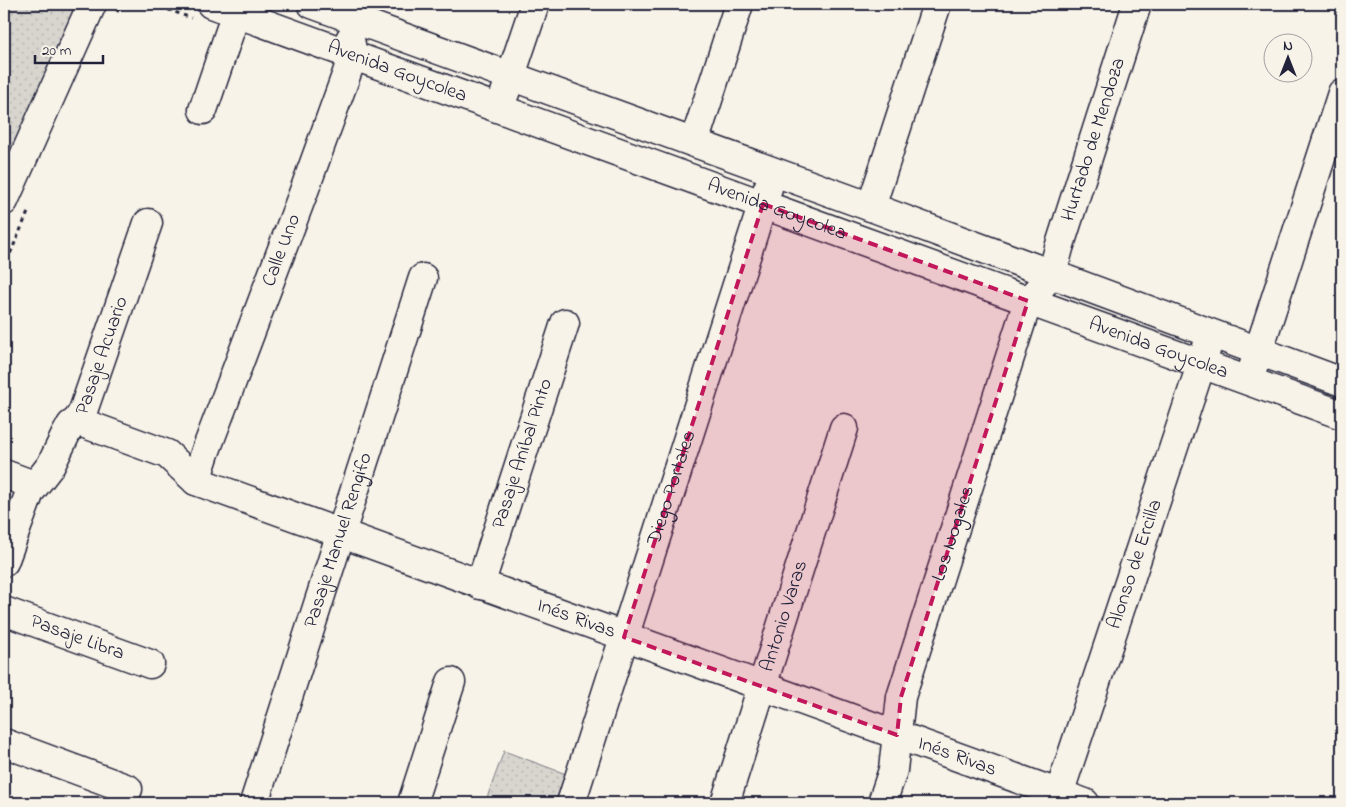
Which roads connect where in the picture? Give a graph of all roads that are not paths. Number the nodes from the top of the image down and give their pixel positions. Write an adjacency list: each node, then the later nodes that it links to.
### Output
1 (92, 4): 16 (street)
2 (312, 4): 8 (street, Avenida Goycolea)
3 (535, 4): 10 (street)
4 (739, 4): 14 (street)
5 (937, 4): 18 (street)
6 (1137, 4): 20 (street, Hurtado de Mendoza)
7 (224, 8): 9 (street, Avenida Goycolea); 13 (street)
8 (349, 10): 9 (street, Calle Uno); 10 (street, Avenida Goycolea)
9 (353, 56): 12 (street, Avenida Goycolea); 33 (street, Calle Uno)
10 (511, 76): 12 (street); 14 (street, Avenida Goycolea)
11 (1342, 93): 25 (street)
12 (499, 108): 17 (street, Avenida Goycolea)
13 (203, 110)
14 (694, 143): 15 (street, Avenida Goycolea)
15 (774, 172): 17 (street, Diego Portales); 18 (street, Avenida Goycolea)
16 (4, 201)
17 (763, 204): 22 (street, Avenida Goycolea); 39 (street, Diego Portales)
18 (871, 207): 20 (street, Avenida Goycolea)
19 (148, 223): 30 (street, Pasaje Acuario)
20 (1052, 274): 22 (street, Los Nogales); 24 (street, Avenida Goycolea)
21 (423, 278): 35 (street, Pasaje Manuel Rengifo)
22 (1028, 301): 26 (street, Avenida Goycolea); 43 (street, Los Nogales)
23 (565, 323): 37 (street, Pasaje Aníbal Pinto)
24 (1212, 333): 25 (street, Avenida Goycolea); 26 (street, Alonso de Ercilla)
25 (1258, 351): 27 (street); 28 (street, Avenida Goycolea)
26 (1201, 364): 27 (street, Avenida Goycolea); 46 (street, Alonso de Ercilla)
27 (1249, 381): 29 (street, Avenida Goycolea)
28 (1342, 382)
29 (1342, 415)
30 (77, 420): 33 (street, Inés Rivas); 34 (street, Pasaje Acuario)
31 (844, 428): 42 (street, Antonio Varas)
32 (4, 474): 34 (street)
33 (196, 481): 35 (street, Inés Rivas)
34 (34, 485): 36 (street, Pasaje Acuario)
35 (341, 534): 37 (street, Inés Rivas); 47 (street, Pasaje Manuel Rengifo)
36 (4, 562)
37 (480, 585): 39 (street, Inés Rivas)
38 (4, 611): 40 (street, Pasaje Libra)
39 (624, 637): 42 (street, Inés Rivas); 49 (street, Diego Portales)
40 (150, 664)
41 (451, 682): 48 (street)
42 (763, 687): 43 (street, Inés Rivas); 50 (street, Antonio Varas)
43 (897, 734): 46 (street, Inés Rivas); 51 (street, Los Nogales)
44 (4, 743): 45 (street)
45 (128, 789)
46 (1059, 794): 52 (street, Inés Rivas)
47 (254, 803)
48 (412, 803)
49 (571, 803)
50 (725, 803)
51 (882, 803)
52 (1085, 803)

